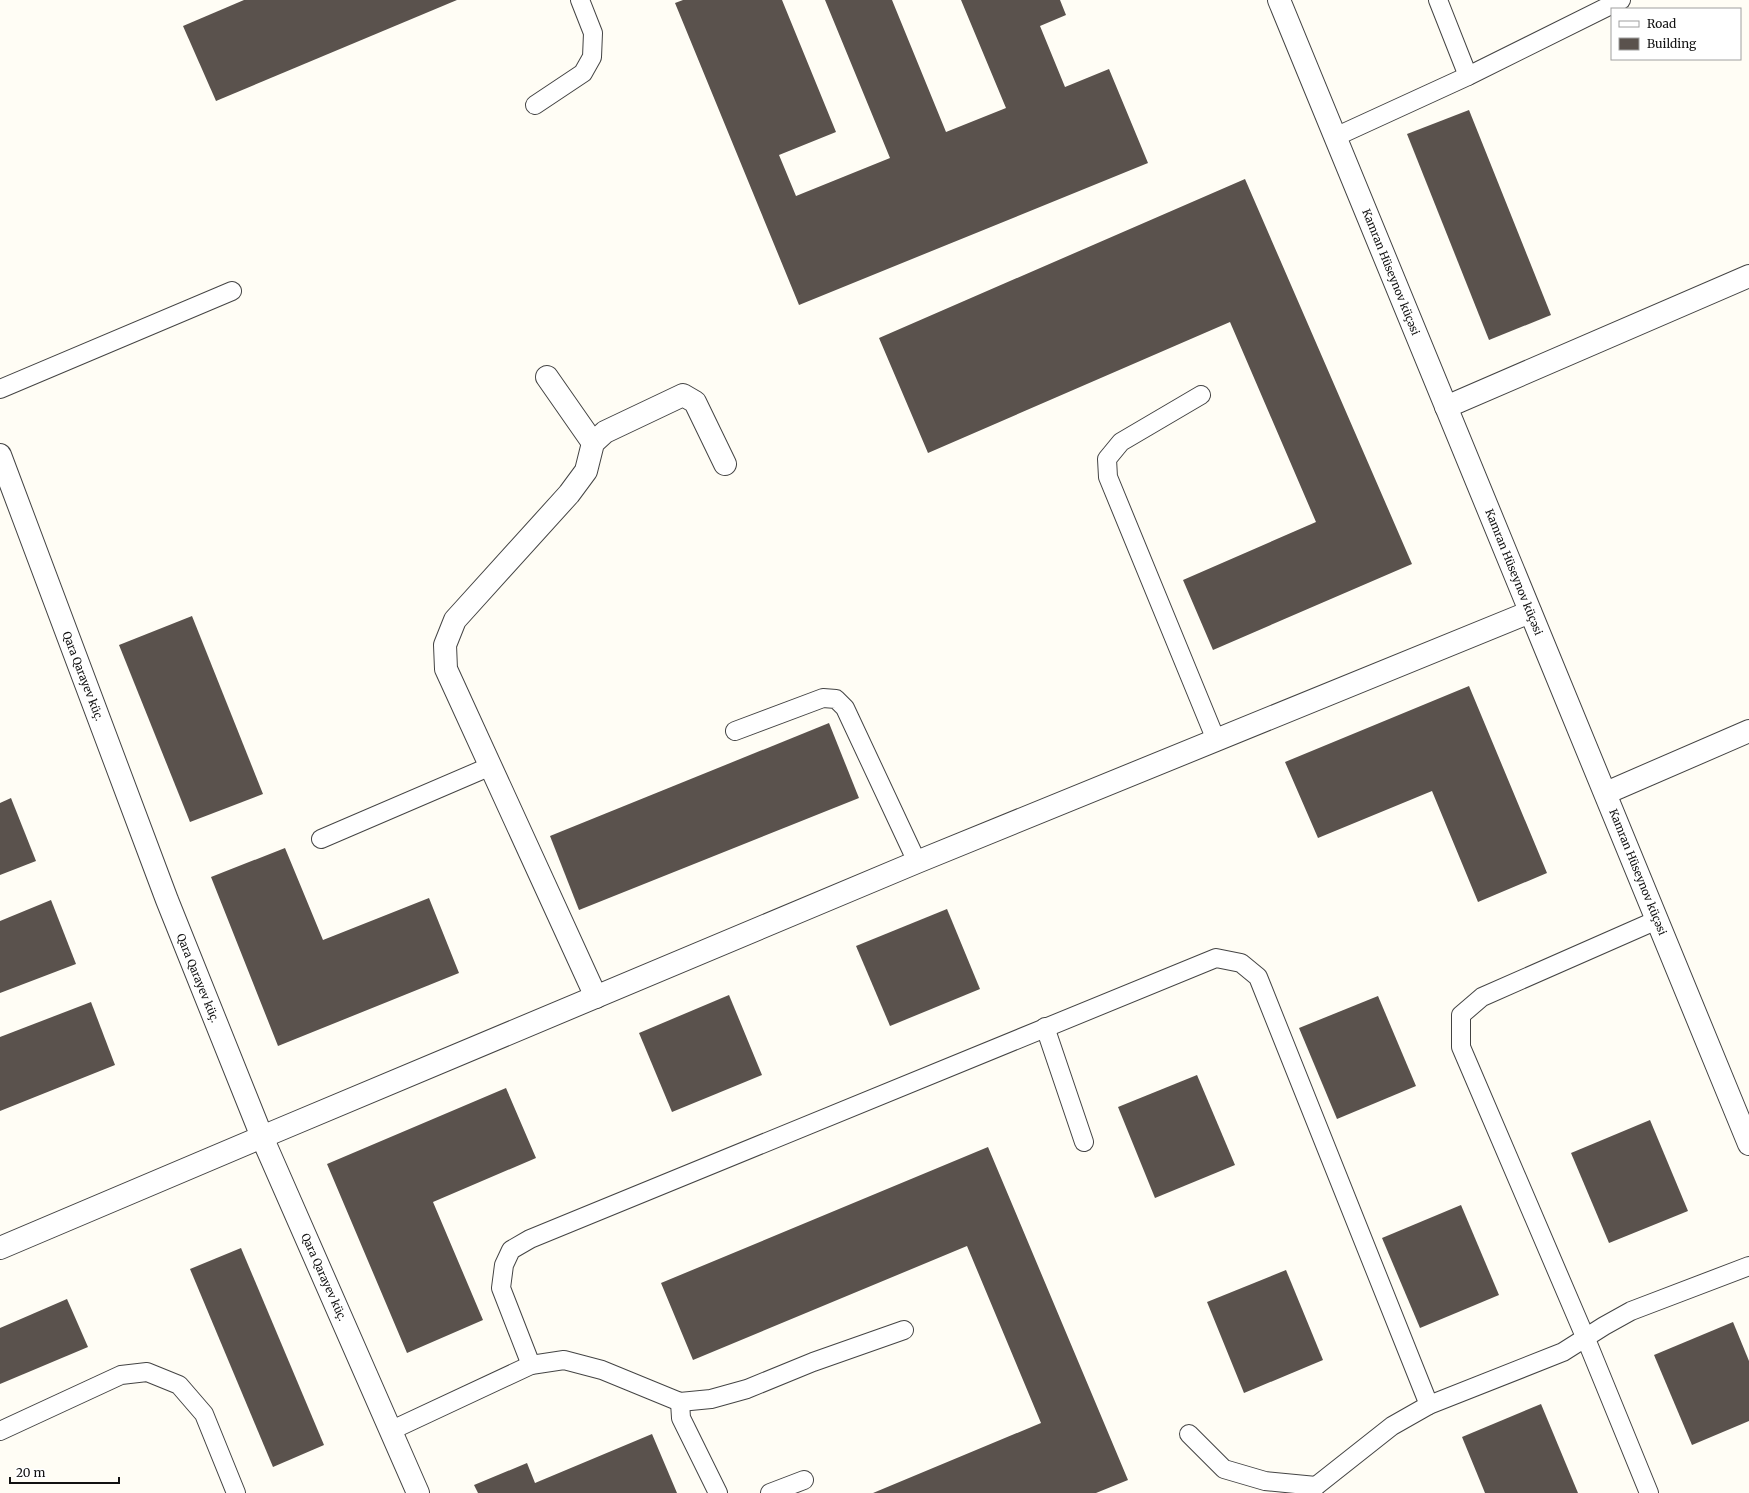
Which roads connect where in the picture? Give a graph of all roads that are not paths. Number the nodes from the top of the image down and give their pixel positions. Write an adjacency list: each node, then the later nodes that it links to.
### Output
1 (580, 0): 6 (lane)
2 (1279, 0): 7 (street, Kamran Hüseynov küçəsi)
3 (1438, 0): 5 (lane)
4 (1621, 0): 5 (lane)
5 (1468, 76): 7 (lane)
6 (535, 105)
7 (1335, 137): 13 (street, Kamran Hüseynov küçəsi)
8 (1749, 276): 13 (street)
9 (232, 290): 11 (lane)
10 (547, 376): 14 (street)
11 (0, 389)
12 (1201, 395): 20 (lane)
13 (1446, 407): 17 (street, Kamran Hüseynov küçəsi)
14 (593, 443): 16 (street); 21 (street)
15 (0, 455): 28 (street, Qara Qarayev küç.)
16 (725, 464)
17 (1530, 612): 20 (street); 22 (street, Kamran Hüseynov küçəsi)
18 (735, 731): 24 (lane)
19 (1749, 731): 22 (street)
20 (1216, 740): 24 (street)
21 (491, 766): 23 (lane); 26 (street)
22 (1606, 793): 25 (street, Kamran Hüseynov küçəsi)
23 (321, 839)
24 (917, 862): 26 (street)
25 (1657, 920): 29 (street, Kamran Hüseynov küçəsi); 34 (lane)
26 (596, 997): 28 (street)
27 (1045, 1027): 30 (lane); 35 (lane); 37 (lane)
28 (262, 1137): 31 (street); 39 (street, Qara Qarayev küç.)
29 (1748, 1138)
30 (1084, 1142)
31 (0, 1248)
32 (1749, 1266): 34 (lane)
33 (904, 1330): 36 (lane)
34 (1586, 1338): 37 (lane); 47 (lane)
35 (531, 1365): 36 (lane); 39 (lane)
36 (680, 1402): 45 (lane)
37 (1429, 1405): 42 (lane)
38 (0, 1430): 43 (lane)
39 (392, 1430): 44 (street, Qara Qarayev küç.)
40 (1189, 1434): 42 (lane)
41 (804, 1480): 46 (lane)
42 (1312, 1489)
43 (236, 1493)
44 (418, 1493)
45 (718, 1493)
46 (770, 1493)
47 (1649, 1493)

